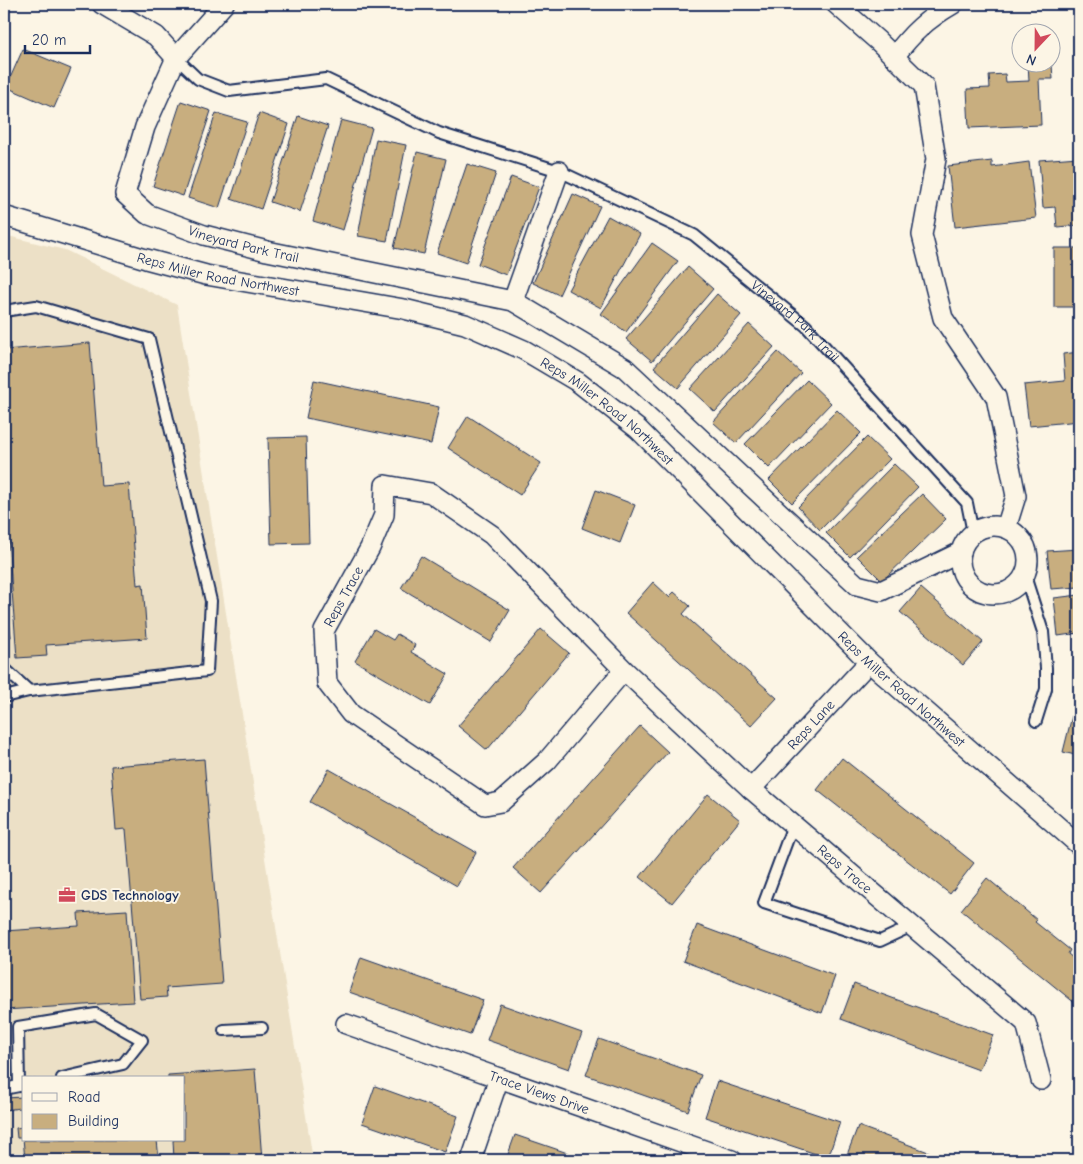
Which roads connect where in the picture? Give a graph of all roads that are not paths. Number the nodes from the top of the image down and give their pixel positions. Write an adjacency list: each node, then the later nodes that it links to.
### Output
1 (102, 4): 6 (street, Vineyard Park Trail)
2 (224, 4): 6 (street, Vineyard Park Trail)
3 (836, 4): 5 (street)
4 (953, 4): 5 (street)
5 (894, 56): 11 (street)
6 (176, 58): 7 (lane, Vineyard Park Trail); 9 (street, Vineyard Park Trail)
7 (559, 171): 9 (street); 12 (lane, Vineyard Park Trail)
8 (4, 216): 15 (street, Reps Miller Road Northwest)
9 (513, 301): 13 (street, Vineyard Park Trail)
10 (4, 311): 18 (lane)
11 (1006, 528): 12 (street); 14 (street)
12 (973, 533): 13 (street, Vineyard Park Trail)
13 (960, 552): 14 (street)
14 (1025, 576): 20 (lane)
15 (869, 662): 21 (street, Reps Lane); 23 (street, Reps Miller Road Northwest)
16 (4, 668): 18 (lane)
17 (624, 670): 17 (street, Reps Trace); 21 (street, Reps Trace)
18 (29, 692): 19 (lane)
19 (4, 697)
20 (1036, 721)
21 (751, 788): 22 (street, Reps Trace)
22 (793, 825): 24 (street, Reps Trace); 24 (lane)
23 (1079, 845)
24 (912, 926): 30 (street, Reps Trace)
25 (346, 1024): 29 (street, Trace Views Drive)
26 (262, 1028): 27 (lane)
27 (224, 1030)
28 (71, 1076): 31 (lane)
29 (499, 1078): 33 (street); 34 (street, Trace Views Drive)
30 (1041, 1080)
31 (21, 1086): 32 (lane)
32 (4, 1090)
33 (471, 1160)
34 (732, 1160)

